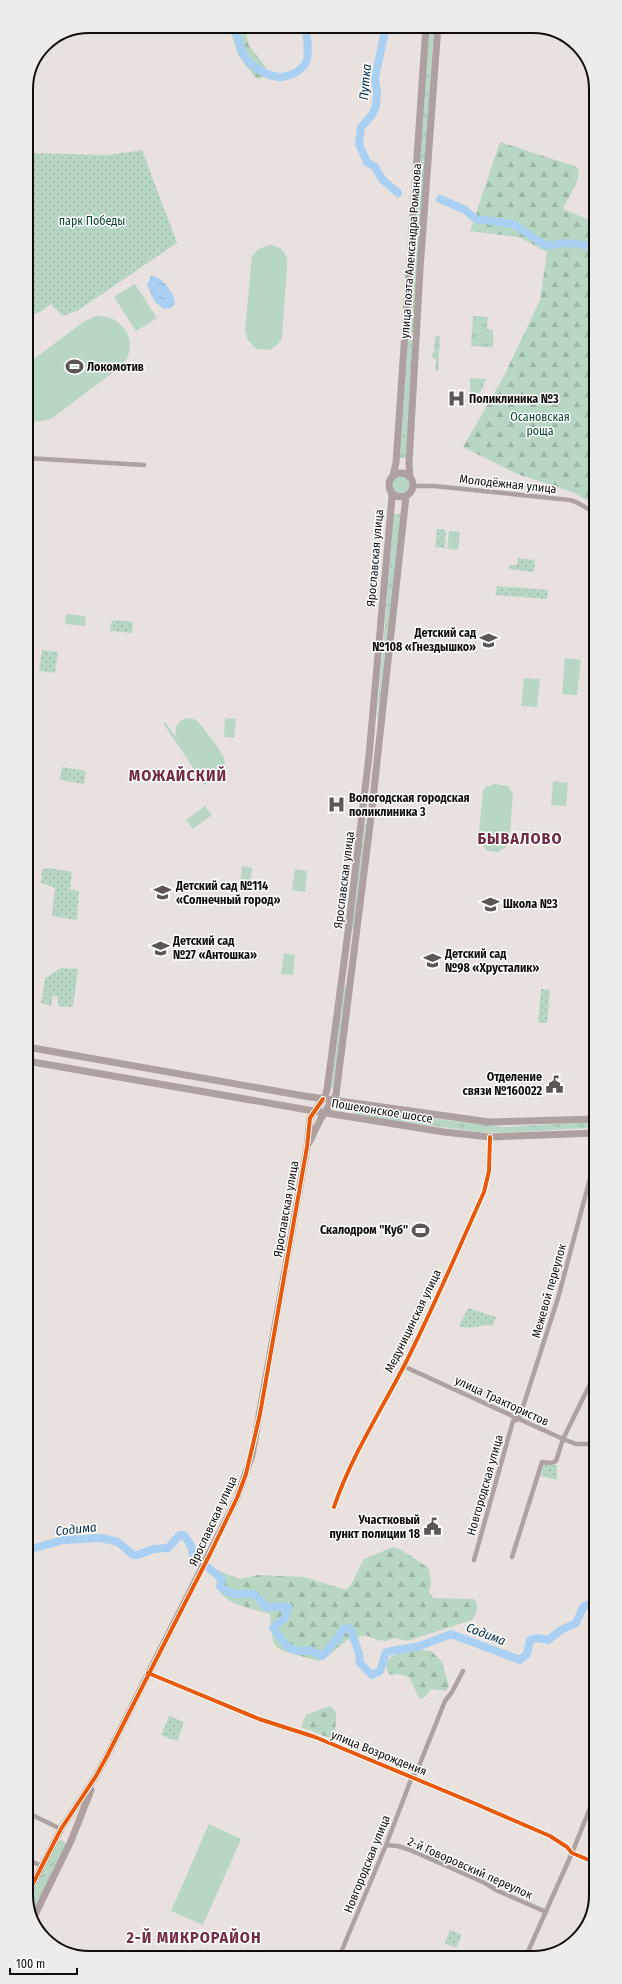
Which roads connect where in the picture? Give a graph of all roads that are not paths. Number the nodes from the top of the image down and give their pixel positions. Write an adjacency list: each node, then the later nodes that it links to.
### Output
1 (426, 33): 5 (main road, улица поэта Александра Романова)
2 (437, 33): 6 (main road, улица поэта Александра Романова)
3 (33, 458): 4 (street)
4 (144, 465)
5 (393, 475): 6 (main road); 8 (main road)
6 (410, 478): 9 (main road)
7 (416, 486): 10 (street, Молодёжная улица)
8 (390, 492): 9 (main road); 11 (main road, Ярославская улица)
9 (406, 496): 12 (main road, Ярославская улица)
10 (589, 509)
11 (342, 977): 12 (main road); 18 (main road, Ярославская улица)
12 (351, 979): 19 (main road, Ярославская улица)
13 (33, 1048): 14 (main road, Пошехонское шоссе)
14 (74, 1057): 16 (main road); 17 (main road, Пошехонское шоссе)
15 (33, 1062): 16 (main road, Пошехонское шоссе)
16 (72, 1069): 21 (main road, Пошехонское шоссе)
17 (294, 1094): 18 (main road, Пошехонское шоссе); 21 (main road)
18 (323, 1099): 19 (main road, Пошехонское шоссе); 22 (main road, Ярославская улица)
19 (333, 1100): 20 (main road, Пошехонское шоссе); 23 (main road, Ярославская улица)
20 (352, 1103): 24 (main road); 25 (main road, Пошехонское шоссе)
21 (292, 1108): 22 (main road, Пошехонское шоссе)
22 (314, 1111): 23 (main road, Пошехонское шоссе); 30 (main road, Ярославская улица)
23 (324, 1113): 24 (main road, Пошехонское шоссе); 30 (main road, Ярославская улица)
24 (350, 1117): 29 (main road, Пошехонское шоссе)
25 (584, 1119): 26 (main road, Пошехонское шоссе); 27 (main road)
26 (589, 1119)
27 (589, 1122)
28 (587, 1134): 29 (main road, Пошехонское шоссе)
29 (490, 1137): 32 (street, Медуницинская улица)
30 (307, 1147): 41 (main road, Ярославская улица)
31 (589, 1182): 34 (street, Межевой переулок)
32 (403, 1366): 34 (street, улица Трактористов); 37 (street, Медуницинская улица)
33 (589, 1386): 35 (street)
34 (518, 1419): 35 (street, улица Трактористов); 39 (street, Новгородская улица)
35 (563, 1439): 36 (street, улица Трактористов); 38 (street)
36 (589, 1444)
37 (334, 1507)
38 (512, 1557)
39 (474, 1560)
40 (463, 1671): 43 (street, Новгородская улица)
41 (148, 1673): 42 (main road, Ярославская улица); 43 (street, улица Возрождения)
42 (96, 1776): 46 (main road, Ярославская улица); 47 (main road, Ярославская улица)
43 (412, 1777): 48 (street, Новгородская улица); 49 (street, улица Возрождения)
44 (589, 1810): 49 (street)
45 (33, 1815): 46 (street)
46 (61, 1829): 47 (main road); 52 (main road, Ярославская улица)
47 (71, 1841): 55 (main road, Ярославская улица)
48 (386, 1845): 54 (street, 2-й Говоровский переулок); 56 (street, Новгородская улица)
49 (572, 1853): 50 (street, улица Возрождения); 54 (street)
50 (589, 1860)
51 (33, 1862): 52 (street)
52 (42, 1866): 53 (main road, Ярославская улица)
53 (33, 1883)
54 (546, 1912): 57 (street)
55 (36, 1913)
56 (342, 1951)
57 (528, 1951)

